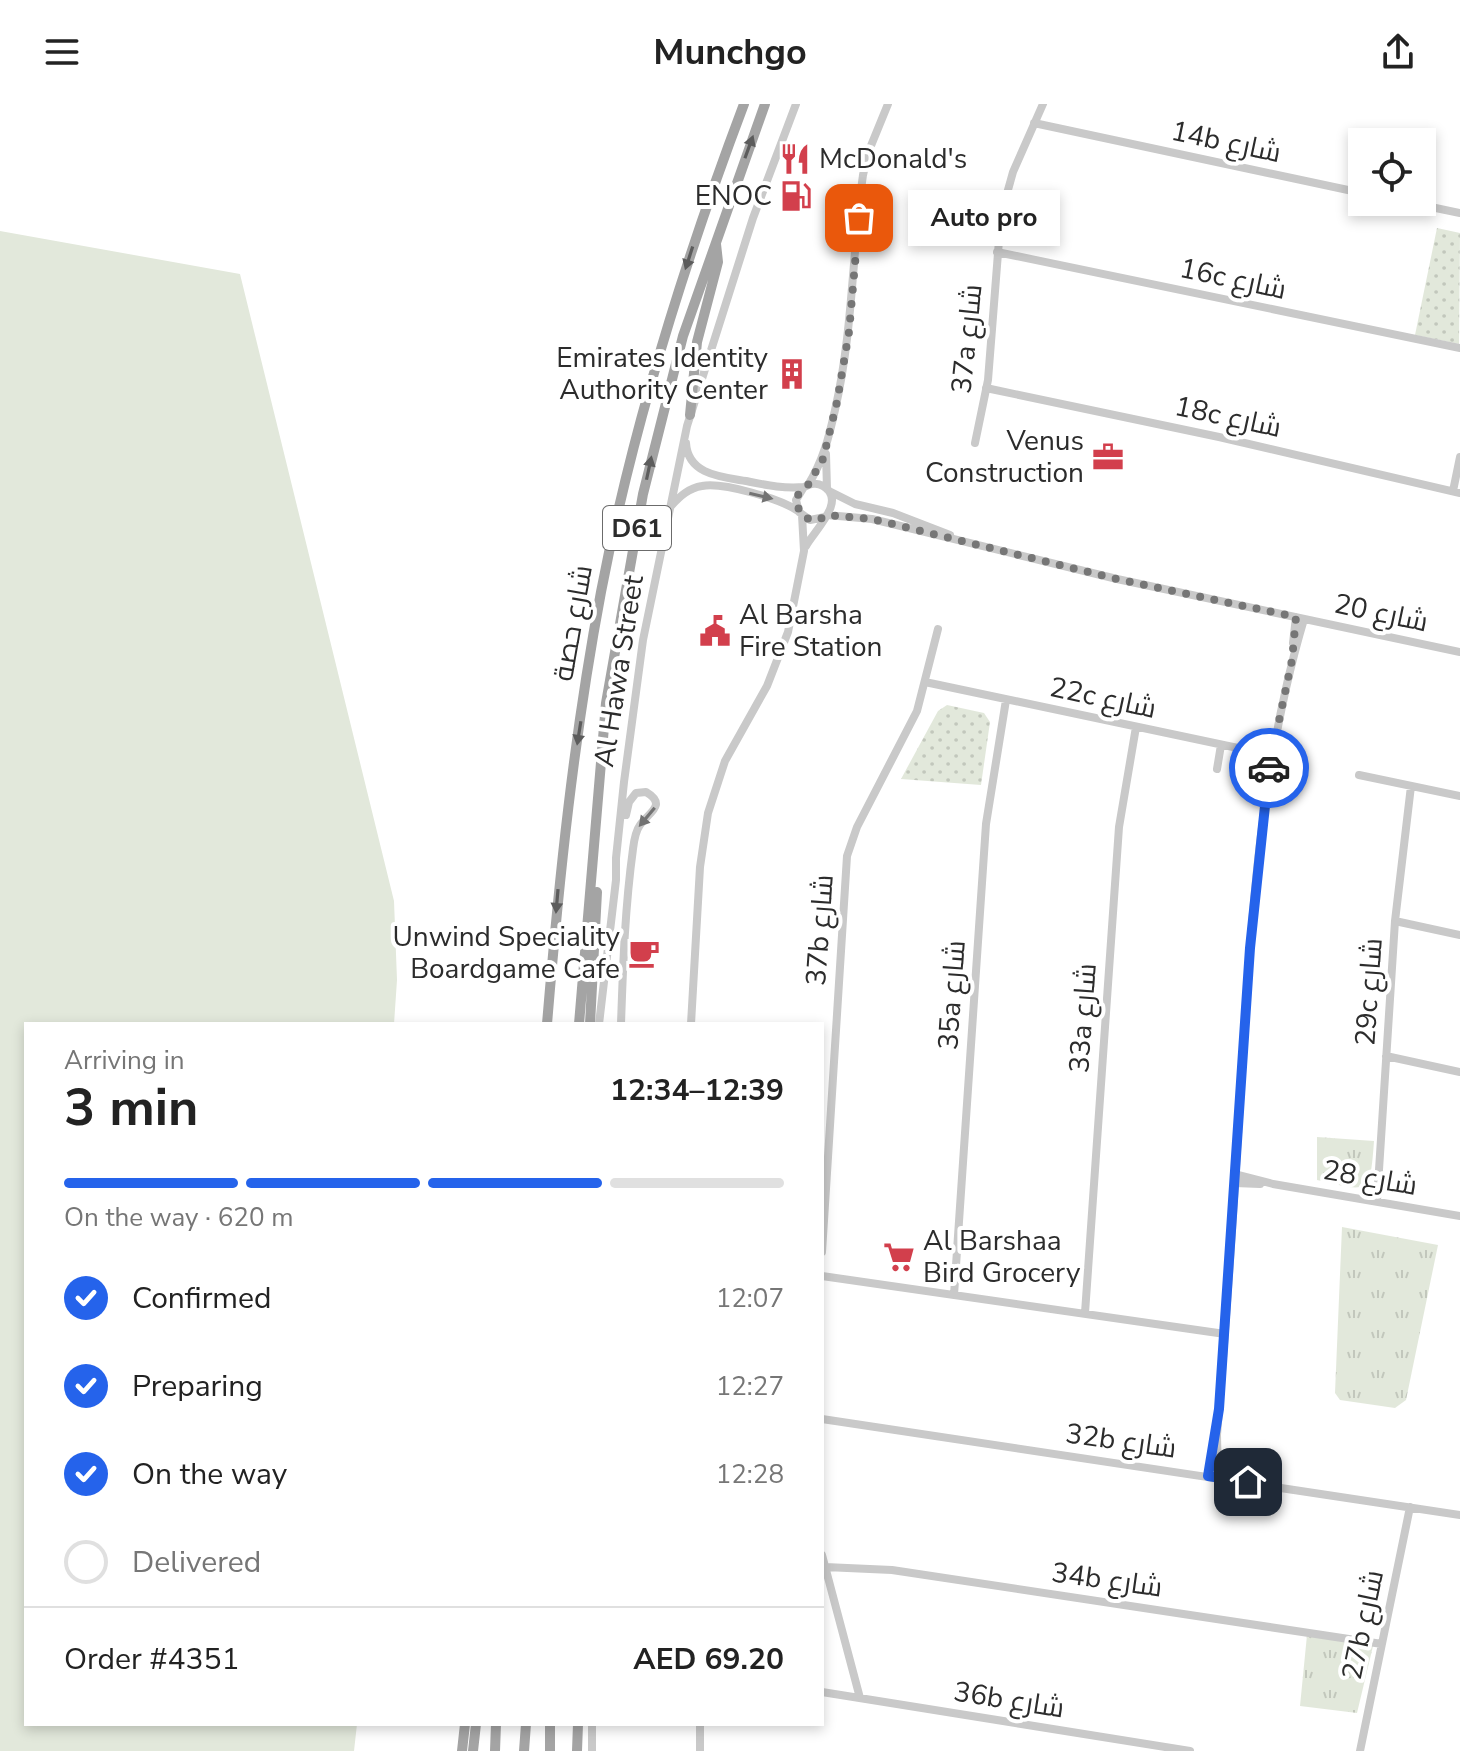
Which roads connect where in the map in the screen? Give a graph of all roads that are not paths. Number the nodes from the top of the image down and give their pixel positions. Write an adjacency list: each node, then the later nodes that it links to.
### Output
1 (744, 104): 42 (main road, شارع حصة / D61, one-way to 42)
2 (765, 104): 10 (main road, شارع حصة / D61, one-way to 2)
3 (796, 104): 14 (street, Al Hawa Street)
4 (888, 104): 16 (street)
5 (1043, 104): 6 (street, 37a شارع)
6 (1034, 123): 7 (street, 14b شارع); 11 (street, 37a شارع)
7 (1348, 190)
8 (1436, 208): 9 (street)
9 (1460, 213)
10 (716, 243): 14 (main road); 38 (main road, شارع حصة / D61, one-way to 10)
11 (997, 252): 12 (street, 16c شارع); 13 (street, 37a شارع)
12 (1460, 348)
13 (986, 388): 15 (street, 37a شارع); 20 (street, 18c شارع)
14 (689, 421): 18 (street); 21 (street, Al Hawa Street)
15 (975, 443)
16 (826, 449): 18 (street); 19 (street)
17 (1460, 457): 20 (street)
18 (806, 486): 19 (street); 22 (street)
19 (828, 490): 23 (street); 24 (street, شارع 20)
20 (1456, 492)
21 (671, 506): 22 (street, one-way to 22); 39 (street, Al Hawa Street)
22 (800, 513): 23 (street); 25 (street)
23 (826, 516): 24 (street, شارع 20); 25 (street)
24 (966, 541): 26 (street, شارع 20)
25 (804, 551): 47 (street)
26 (1300, 618): 28 (street, شارع 20); 33 (street)
27 (938, 629): 29 (street, 37b شارع)
28 (1460, 652)
29 (925, 682): 30 (street, 22c شارع); 53 (street, 37b شارع)
30 (1006, 700): 31 (street, 22c شارع); 55 (street, 35a شارع)
31 (1136, 727): 32 (street, 22c شارع); 56 (street, 33a شارع)
32 (1221, 745): 33 (street, 22c شارع); 34 (street)
33 (1271, 755): 50 (street)
34 (1217, 769)
35 (1359, 775): 36 (street)
36 (1411, 786): 37 (street); 40 (street, 29c شارع)
37 (1460, 796)
38 (596, 822): 43 (main road, شارع حصة / D61); 44 (main road, شارع حصة / D61)
39 (616, 880): 45 (street, Al Hawa Street); 46 (street, one-way to 46)
40 (1395, 921): 41 (street); 48 (street, 29c شارع)
41 (1460, 935)
42 (547, 1022)
43 (579, 1022)
44 (590, 1022)
45 (599, 1022)
46 (621, 1022)
47 (691, 1022)
48 (1386, 1056): 49 (street); 51 (street, 29c شارع)
49 (1460, 1072)
50 (1235, 1179): 51 (street, شارع 28); 57 (street)
51 (1377, 1201): 52 (street, شارع 28)
52 (1460, 1216)
53 (824, 1220)
54 (824, 1276): 55 (street)
55 (954, 1295): 56 (street)
56 (1085, 1313): 57 (street)
57 (1225, 1334): 59 (street)
58 (824, 1419): 59 (street, 32b شارع)
59 (1213, 1477): 60 (street, 32b شارع)
60 (1410, 1507): 61 (street, 32b شارع); 64 (street, 27b شارع)
61 (1460, 1515)
62 (824, 1563): 63 (street)
63 (825, 1567): 64 (street, 34b شارع); 66 (street)
64 (1382, 1644): 84 (street, 27b شارع)
65 (824, 1692): 66 (street, 36b شارع)
66 (860, 1698): 83 (street, 36b شارع)
67 (465, 1726): 77 (main road)
68 (476, 1726): 78 (main road)
69 (494, 1726): 79 (main road)
70 (526, 1726): 80 (main road)
71 (550, 1726): 75 (main road)
72 (578, 1726): 81 (main road)
73 (592, 1726): 82 (street)
74 (700, 1726): 76 (street)
75 (550, 1748)
76 (700, 1750)
77 (462, 1751)
78 (473, 1751)
79 (492, 1751)
80 (524, 1751)
81 (577, 1751)
82 (592, 1751)
83 (1190, 1751)
84 (1360, 1751)

